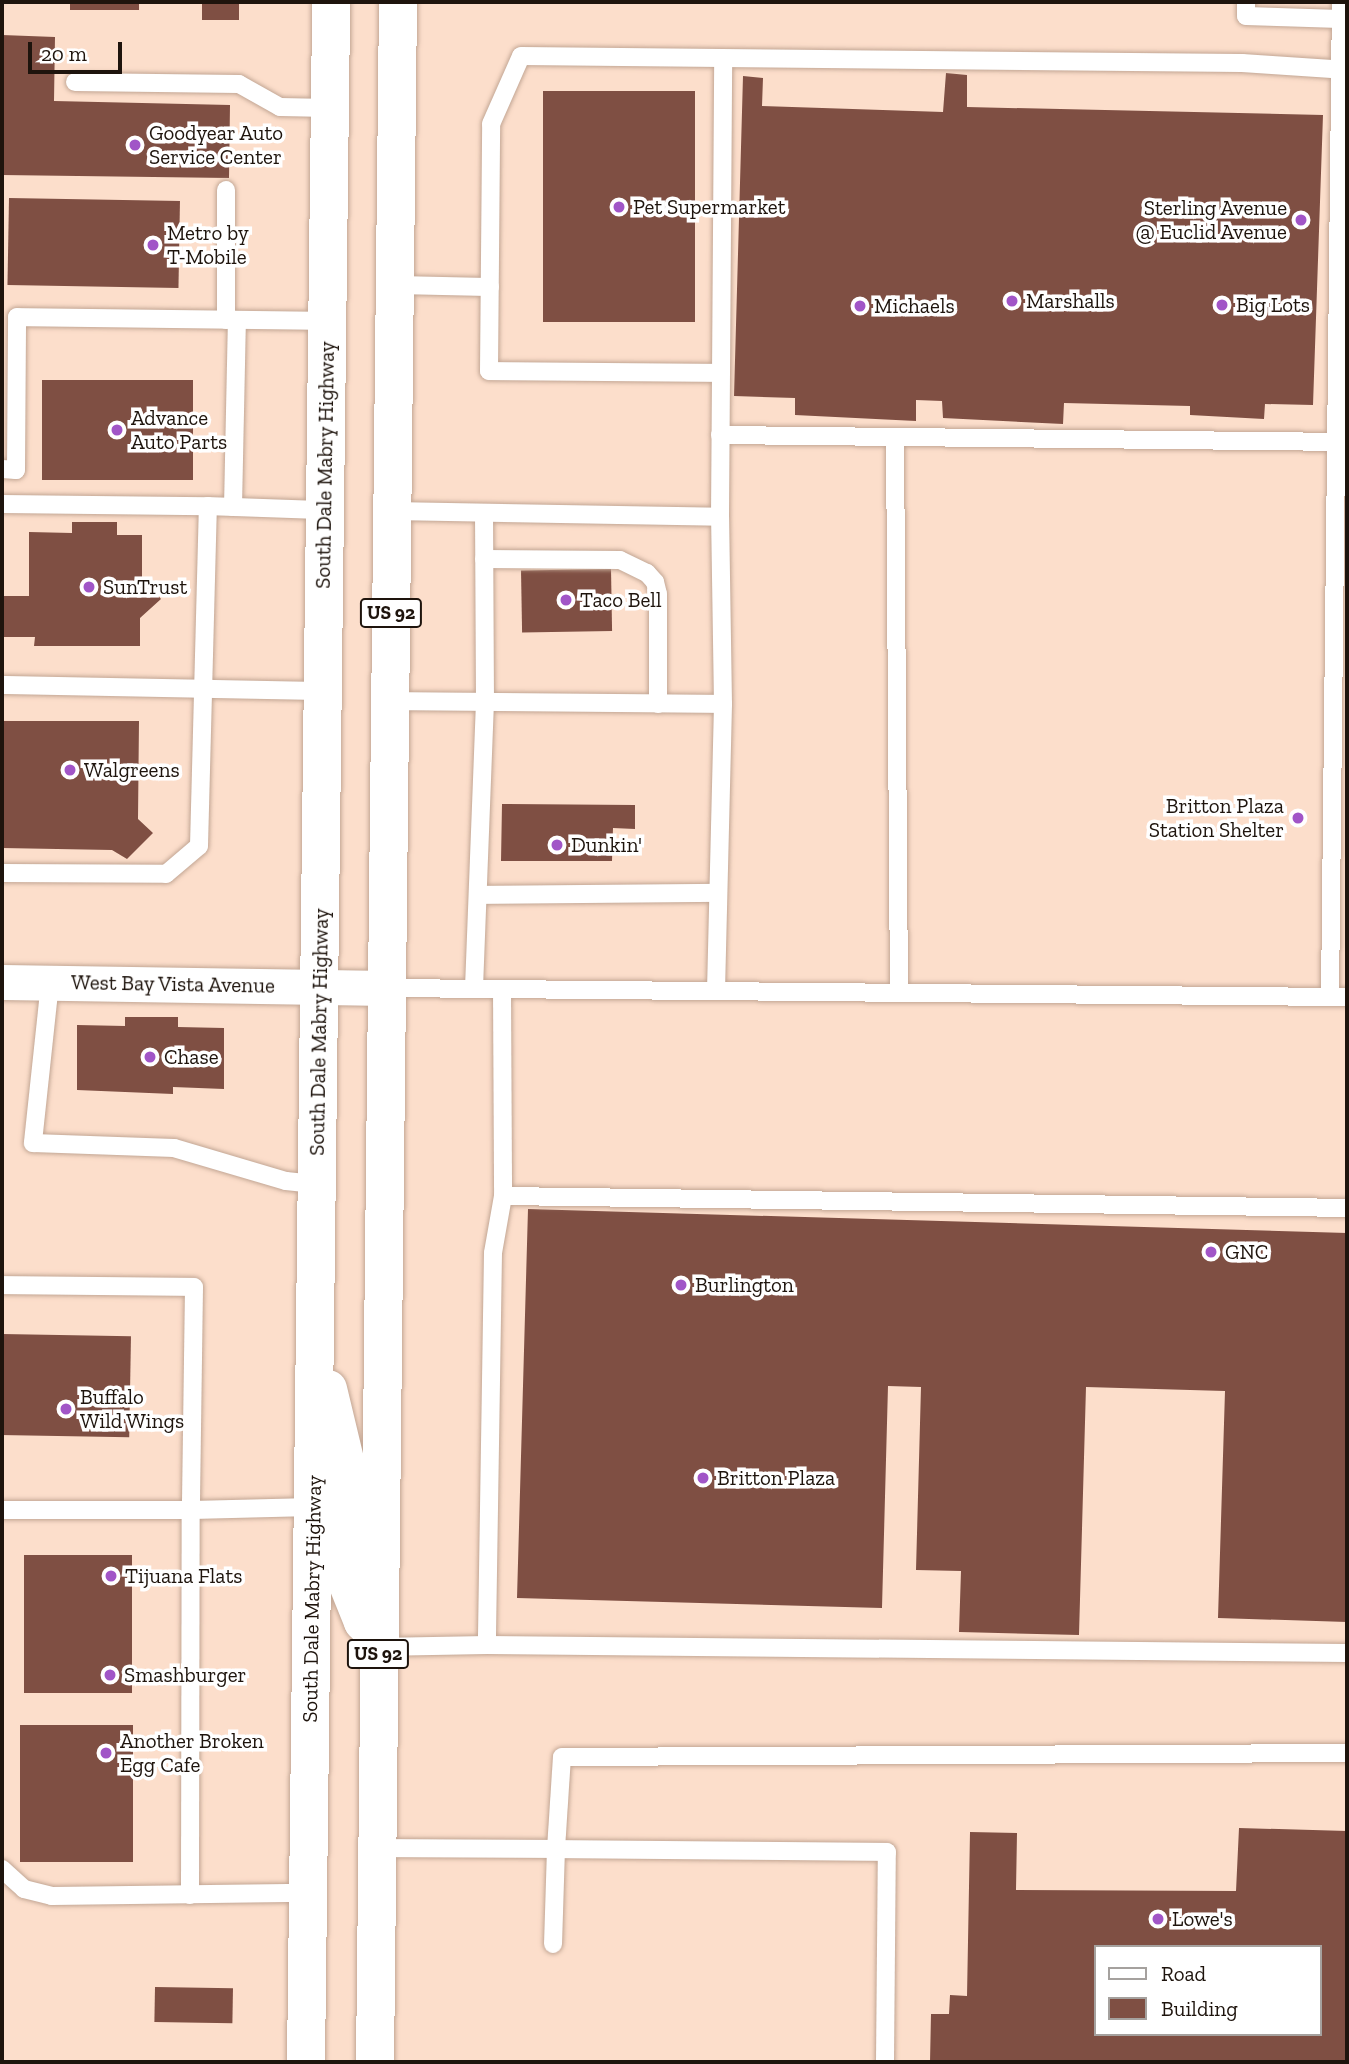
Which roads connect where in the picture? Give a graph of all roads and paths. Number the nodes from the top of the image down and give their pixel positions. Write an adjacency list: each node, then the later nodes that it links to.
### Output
1 (331, 2): 8 (main road, South Dale Mabry Highway)
2 (398, 2): 10 (main road, US 92)
3 (1246, 2): 4 (lane)
4 (1340, 10): 6 (lane)
5 (723, 60): 6 (lane); 11 (lane); 14 (lane)
6 (1344, 70): 17 (lane)
7 (75, 82): 8 (lane)
8 (329, 108): 13 (main road, South Dale Mabry Highway)
9 (226, 190): 12 (lane)
10 (395, 285): 11 (lane); 23 (main road, US 92)
11 (490, 287): 14 (lane)
12 (232, 320): 13 (lane); 18 (lane); 21 (lane)
13 (327, 321): 22 (main road, South Dale Mabry Highway)
14 (721, 373): 15 (lane)
15 (720, 435): 16 (lane); 25 (lane)
16 (895, 437): 17 (lane); 44 (lane)
17 (1342, 442): 45 (lane)
18 (2, 469)
19 (2, 505): 20 (lane)
20 (208, 506): 21 (lane); 28 (lane)
21 (233, 507): 22 (lane)
22 (325, 510): 29 (main road, South Dale Mabry Highway)
23 (392, 511): 24 (lane); 30 (main road, US 92)
24 (484, 513): 25 (lane); 26 (lane)
25 (720, 517): 33 (lane)
26 (484, 559): 31 (lane); 32 (lane)
27 (2, 685): 28 (lane)
28 (204, 689): 29 (lane); 34 (lane)
29 (323, 691): 39 (main road, South Dale Mabry Highway)
30 (390, 701): 31 (lane); 40 (main road, US 92)
31 (485, 702): 32 (lane); 36 (lane)
32 (658, 704): 33 (lane)
33 (723, 704): 35 (lane)
34 (2, 873)
35 (717, 893): 36 (lane); 43 (lane)
36 (478, 895): 41 (lane)
37 (2, 982): 38 (street, West Bay Vista Avenue)
38 (50, 983): 39 (street, West Bay Vista Avenue); 46 (lane)
39 (319, 987): 40 (street, West Bay Vista Avenue); 46 (main road, South Dale Mabry Highway)
40 (386, 988): 41 (lane); 54 (main road, US 92)
41 (474, 988): 42 (lane)
42 (502, 989): 43 (lane); 47 (lane)
43 (716, 991): 44 (lane)
44 (899, 992): 45 (lane)
45 (1338, 997)
46 (317, 1184): 50 (main road, South Dale Mabry Highway)
47 (503, 1196): 48 (lane); 55 (lane)
48 (1347, 1208)
49 (2, 1285): 53 (lane)
50 (315, 1332): 51 (main road, South Dale Mabry Highway); 54 (main road)
51 (313, 1507): 53 (lane); 61 (main road, South Dale Mabry Highway)
52 (2, 1510): 53 (lane)
53 (191, 1510): 62 (lane)
54 (378, 1642): 55 (lane); 58 (main road, US 92)
55 (486, 1645): 56 (lane)
56 (1347, 1653)
57 (1347, 1753): 59 (lane)
58 (376, 1848): 59 (lane); 65 (main road, US 92)
59 (556, 1849): 63 (lane); 66 (lane)
60 (2, 1869): 62 (lane)
61 (308, 1893): 62 (lane); 64 (main road, South Dale Mabry Highway)
62 (190, 1895)
63 (553, 1944)
64 (306, 2062)
65 (374, 2062)
66 (885, 2062)

